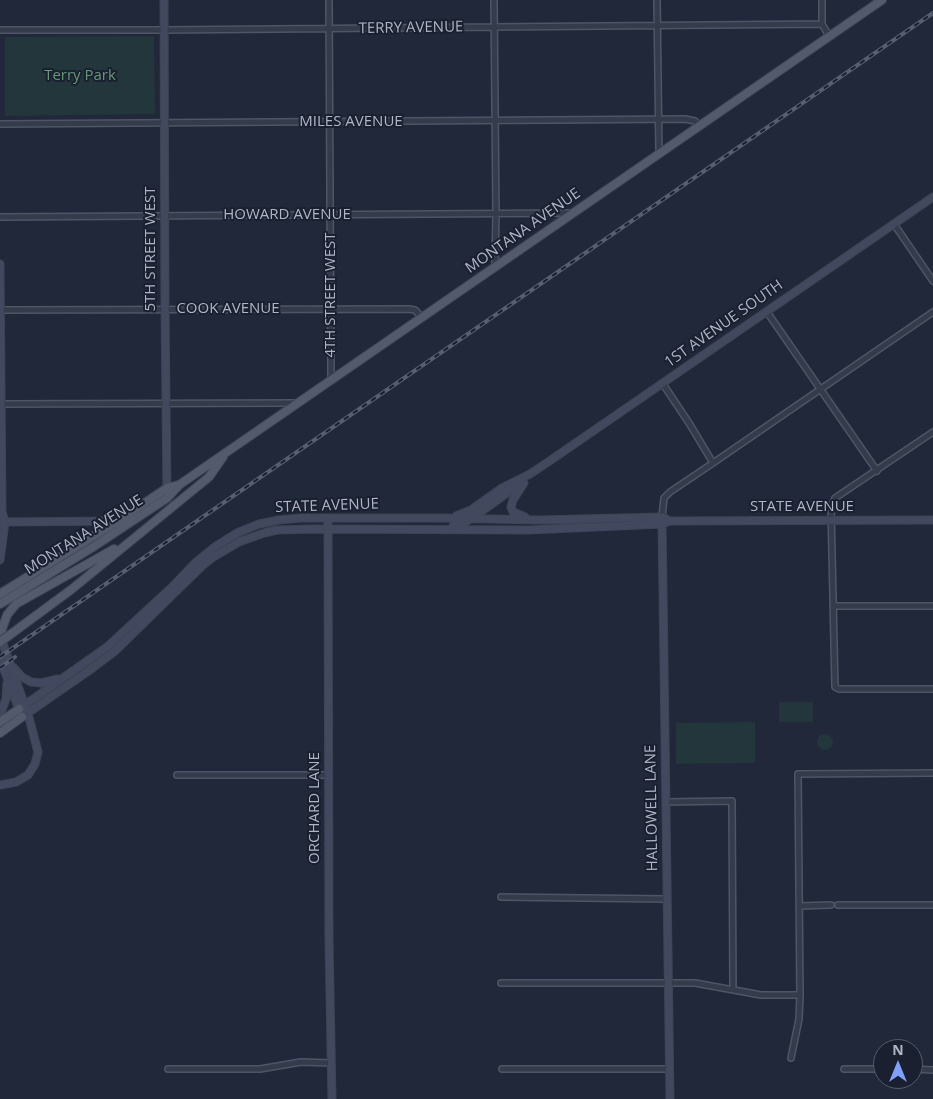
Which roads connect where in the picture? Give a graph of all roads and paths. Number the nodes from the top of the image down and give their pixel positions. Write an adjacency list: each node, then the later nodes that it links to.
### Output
1 (164, 0): 12 (street, 5TH STREET WEST)
2 (329, 0): 10 (street, 4TH STREET WEST)
3 (494, 0): 9 (street)
4 (657, 0): 8 (street)
5 (822, 0): 7 (street)
6 (882, 0): 13 (main road, MONTANA AVENUE)
7 (822, 24): 8 (street, TERRY AVENUE); 13 (street)
8 (657, 26): 9 (street, TERRY AVENUE); 14 (street)
9 (494, 27): 10 (street, TERRY AVENUE); 15 (street)
10 (329, 29): 12 (street, TERRY AVENUE); 16 (street, 4TH STREET WEST)
11 (0, 30): 12 (street, TERRY AVENUE)
12 (165, 30): 17 (street, 5TH STREET WEST)
13 (829, 36): 19 (main road, MONTANA AVENUE)
14 (658, 119): 15 (street, MILES AVENUE); 19 (street, MILES AVENUE); 20 (street)
15 (495, 121): 16 (street, MILES AVENUE); 22 (street)
16 (330, 122): 17 (street, MILES AVENUE); 24 (street, 4TH STREET WEST)
17 (164, 123): 18 (street, MILES AVENUE); 25 (street, 5TH STREET WEST)
18 (0, 124)
19 (700, 126): 20 (main road, MONTANA AVENUE)
20 (659, 154): 23 (main road, MONTANA AVENUE)
21 (933, 196): 27 (street, 1ST AVENUE SOUTH)
22 (496, 213): 23 (street, HOWARD AVENUE); 24 (street, HOWARD AVENUE); 29 (street)
23 (573, 213): 29 (main road, MONTANA AVENUE)
24 (330, 215): 25 (street, HOWARD AVENUE); 31 (street, 4TH STREET WEST)
25 (164, 216): 26 (street, HOWARD AVENUE); 32 (street, 5TH STREET WEST)
26 (0, 217)
27 (894, 224): 30 (street); 34 (street, 1ST AVENUE SOUTH)
28 (0, 264): 33 (street)
29 (494, 267): 36 (main road, MONTANA AVENUE)
30 (933, 281)
31 (331, 308): 32 (street, COOK AVENUE); 36 (street, COOK AVENUE); 37 (street, 4TH STREET WEST)
32 (164, 309): 33 (street, COOK AVENUE); 40 (street, 5TH STREET WEST)
33 (0, 310): 42 (street)
34 (767, 312): 38 (street, 1ST AVENUE SOUTH); 39 (street)
35 (933, 312): 39 (street)
36 (422, 318): 37 (main road, MONTANA AVENUE)
37 (331, 380): 41 (main road, MONTANA AVENUE)
38 (663, 384): 45 (street); 47 (street, 1ST AVENUE SOUTH)
39 (820, 390): 45 (street); 46 (street)
40 (166, 403): 41 (street); 42 (street); 49 (street, 5TH STREET WEST)
41 (298, 403): 44 (main road, MONTANA AVENUE)
42 (1, 404): 51 (street)
43 (933, 432): 46 (street)
44 (229, 450): 48 (main road, MONTANA AVENUE); 63 (main road)
45 (713, 463): 56 (street)
46 (877, 471): 57 (street)
47 (530, 474): 53 (street, 1ST AVENUE SOUTH); 54 (street, 1ST AVENUE SOUTH); 55 (street)
48 (179, 485): 49 (main road, MONTANA AVENUE); 50 (main road, MONTANA AVENUE)
49 (167, 488): 50 (street, 5TH STREET WEST); 60 (main road, MONTANA AVENUE)
50 (167, 498): 66 (main road, MONTANA AVENUE)
51 (1, 514): 59 (street)
52 (328, 518): 53 (street, STATE AVENUE); 61 (street, ORCHARD LANE); 73 (street, STATE AVENUE)
53 (449, 518): 54 (street, STATE AVENUE)
54 (472, 518): 55 (street, STATE AVENUE); 62 (street, 1ST AVENUE SOUTH)
55 (540, 520): 56 (street, STATE AVENUE)
56 (662, 520): 57 (street, STATE AVENUE); 62 (street, STATE AVENUE); 84 (street, HALLOWELL LANE)
57 (832, 520): 58 (street, STATE AVENUE); 67 (street)
58 (933, 520)
59 (2, 522): 60 (street); 64 (street)
60 (118, 522): 65 (main road, MONTANA AVENUE)
61 (328, 529): 62 (street, STATE AVENUE); 77 (street, STATE AVENUE); 82 (street, ORCHARD LANE)
62 (386, 529)
63 (133, 539): 69 (main road, bridge); 69 (main road)
64 (0, 560)
65 (0, 594)
66 (0, 604)
67 (833, 606): 68 (street); 74 (street)
68 (933, 606)
69 (0, 637): 71 (street)
70 (0, 659): 72 (street)
71 (9, 661): 73 (street); 75 (street)
72 (7, 675): 75 (street); 76 (street)
73 (65, 677): 75 (street, STATE AVENUE)
74 (933, 689)
75 (22, 707): 77 (street); 78 (main road)
76 (0, 715)
77 (25, 716): 79 (main road); 83 (street)
78 (0, 722)
79 (0, 733)
80 (933, 773): 90 (street)
81 (177, 775): 82 (street)
82 (329, 775): 96 (street, ORCHARD LANE)
83 (0, 785)
84 (666, 802): 86 (street, HALLOWELL LANE); 93 (street)
85 (501, 898): 86 (street)
86 (666, 899): 92 (street, HALLOWELL LANE)
87 (831, 905): 90 (street)
88 (838, 905): 89 (street)
89 (933, 905)
90 (800, 906): 94 (street)
91 (500, 983): 92 (street)
92 (668, 984): 93 (street); 99 (street, HALLOWELL LANE)
93 (733, 990): 94 (street)
94 (800, 995): 95 (street)
95 (791, 1058)
96 (331, 1063): 97 (street); 102 (street, ORCHARD LANE)
97 (168, 1069)
98 (502, 1069): 99 (street)
99 (669, 1069): 103 (street, HALLOWELL LANE)
100 (844, 1070): 101 (street)
101 (873, 1070)
102 (332, 1099)
103 (670, 1099)

